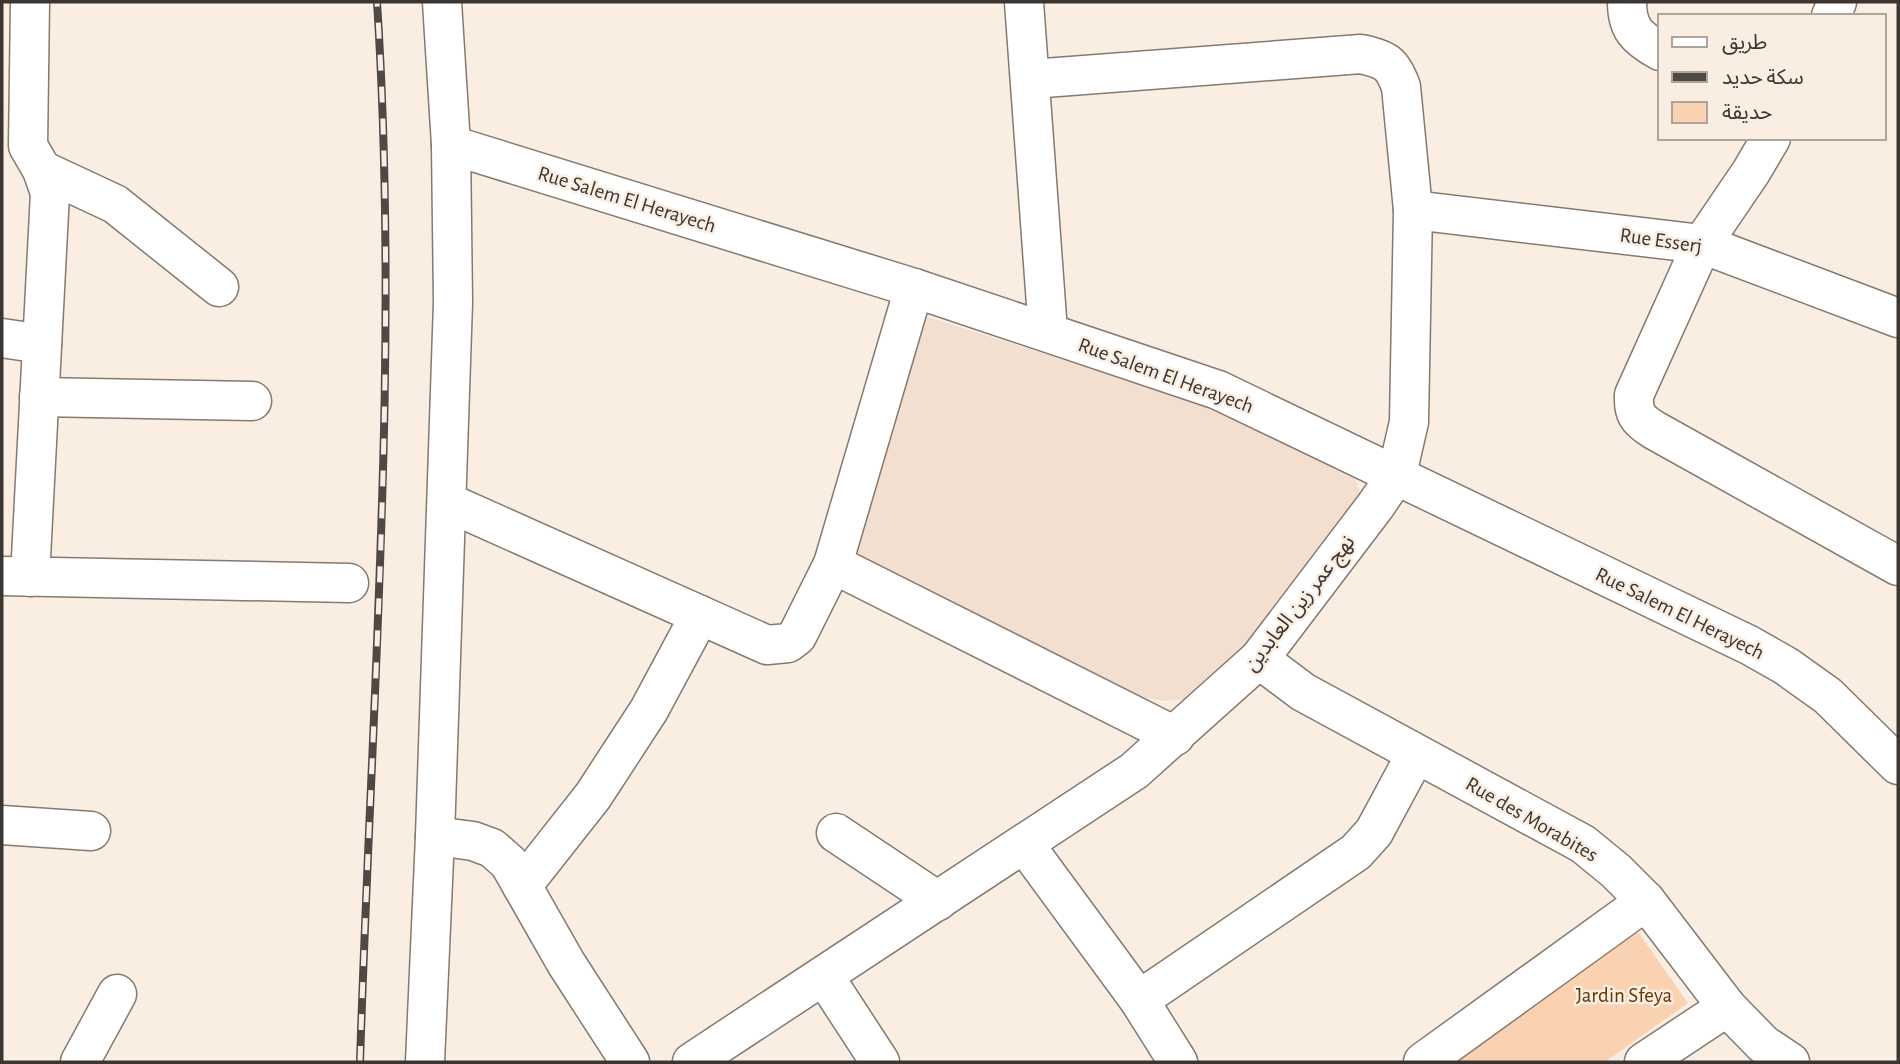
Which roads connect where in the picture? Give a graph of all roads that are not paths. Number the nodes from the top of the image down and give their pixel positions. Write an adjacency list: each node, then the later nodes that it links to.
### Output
1 (30, 2): 9 (street)
2 (442, 2): 8 (street)
3 (1024, 2): 6 (street)
4 (1627, 2): 5 (street)
5 (1658, 49)
6 (1031, 79): 10 (street, نهج عمر زين العابدين); 15 (street)
7 (1769, 140): 11 (street)
8 (451, 145): 13 (street, Rue Salem El Herayech); 21 (street)
9 (42, 170): 12 (street); 17 (street)
10 (1413, 210): 11 (street, Rue Esserj); 20 (street, نهج عمر زين العابدين)
11 (1702, 244): 14 (street, Rue Esserj); 23 (street)
12 (219, 287)
13 (914, 288): 15 (street, Rue Salem El Herayech); 22 (street)
14 (1898, 318)
15 (1048, 332): 20 (street, Rue Salem El Herayech)
16 (2, 338): 17 (street)
17 (42, 344): 18 (street)
18 (39, 397): 19 (street); 24 (street)
19 (252, 401)
20 (1397, 474): 27 (street, نهج عمر زين العابدين); 30 (street, Rue Salem El Herayech)
21 (447, 502): 26 (street); 34 (street)
22 (833, 564): 26 (street); 28 (street)
23 (1898, 566)
24 (16, 576): 25 (street)
25 (349, 583)
26 (700, 615): 36 (street)
27 (1259, 659): 28 (street, نهج عمر زين العابدين); 29 (street, Rue des Morabites)
28 (1175, 736): 35 (street, نهج عمر زين العابدين)
29 (1416, 754): 38 (street, Rue des Morabites); 41 (street)
30 (1897, 757)
31 (2, 825): 32 (street)
32 (91, 831)
33 (836, 833): 37 (street)
34 (435, 836): 36 (street); 44 (street)
35 (1025, 845): 37 (street, نهج عمر زين العابدين); 41 (street)
36 (522, 886): 45 (street)
37 (938, 901): 39 (street, نهج عمر زين العابدين)
38 (1646, 901): 42 (street, Rue des Morabites); 49 (street)
39 (824, 976): 46 (street, نهج عمر زين العابدين); 47 (street)
40 (117, 994): 43 (street)
41 (1139, 1000): 48 (street)
42 (1727, 1007): 50 (street); 51 (street, Rue des Morabites)
43 (80, 1062)
44 (425, 1062)
45 (630, 1062)
46 (692, 1062)
47 (880, 1062)
48 (1178, 1062)
49 (1423, 1062)
50 (1644, 1062)
51 (1790, 1062)

